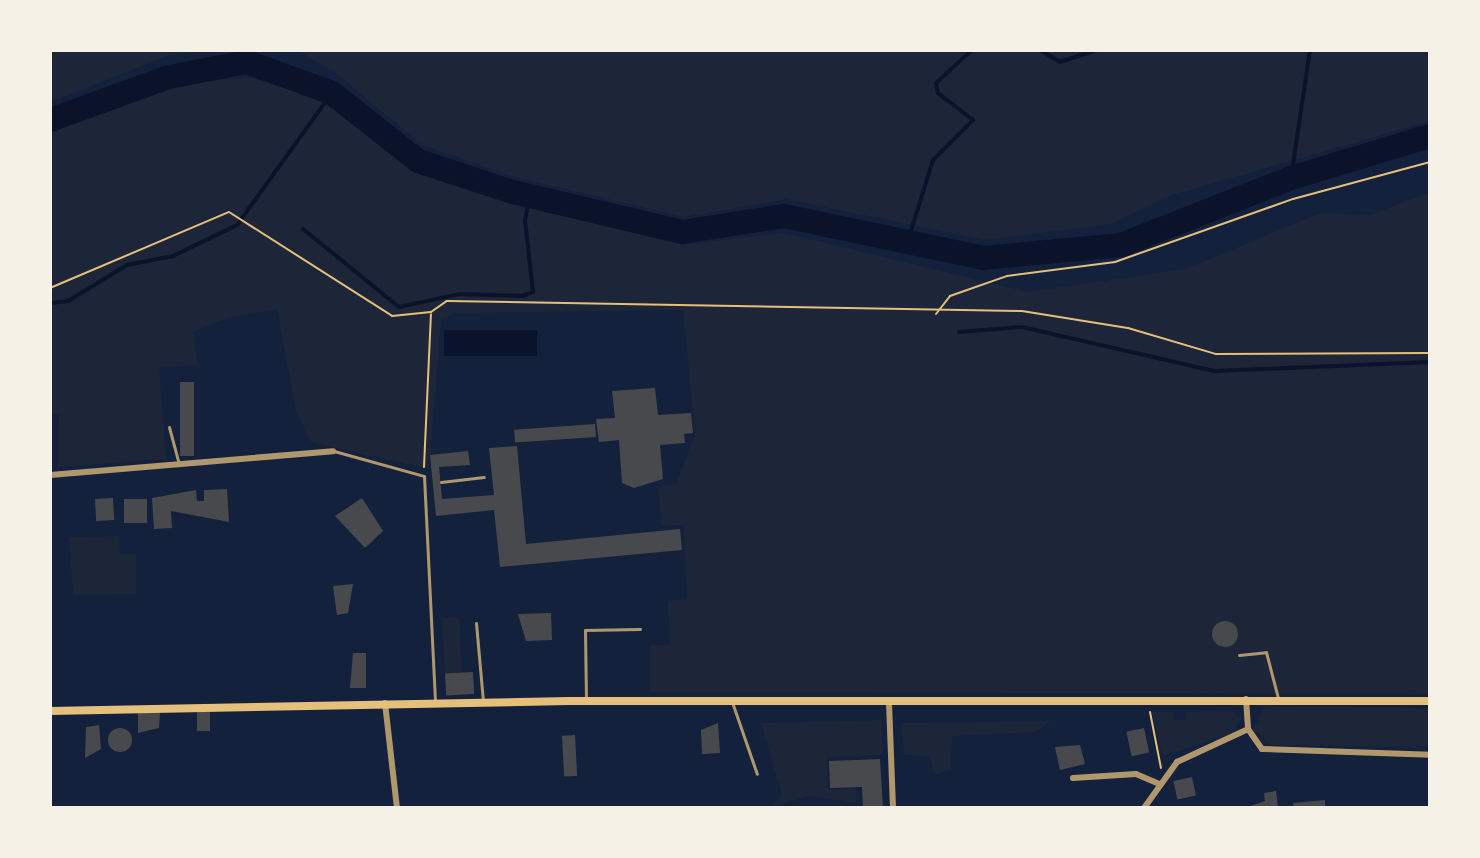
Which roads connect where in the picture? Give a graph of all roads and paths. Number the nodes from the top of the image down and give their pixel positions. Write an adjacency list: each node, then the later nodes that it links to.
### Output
1 (1430, 162): 4 (path)
2 (50, 288): 3 (path)
3 (431, 312): 4 (path); 10 (path)
4 (936, 314): 5 (path)
5 (1430, 353)
6 (169, 427): 8 (lane)
7 (333, 451): 8 (street); 10 (lane)
8 (179, 464): 9 (street)
9 (50, 475)
10 (424, 476): 13 (lane)
11 (484, 477): 12 (lane)
12 (441, 482)
13 (424, 483): 14 (lane); 22 (lane)
14 (432, 483)
15 (476, 623): 23 (lane)
16 (640, 629): 20 (lane)
17 (1239, 655): 18 (lane)
18 (1278, 698): 19 (main road); 21 (main road)
19 (1246, 699): 26 (main road); 29 (street)
20 (586, 701): 23 (main road); 24 (main road)
21 (1430, 701)
22 (435, 702): 23 (main road); 25 (main road)
23 (483, 702)
24 (732, 702): 26 (main road); 31 (lane)
25 (385, 703): 28 (main road); 35 (street)
26 (889, 703): 36 (street)
27 (1149, 708): 32 (path)
28 (50, 711)
29 (1248, 729): 30 (street); 32 (street)
30 (1430, 755)
31 (757, 774)
32 (1168, 774): 34 (street)
33 (1073, 778): 34 (street)
34 (1160, 784): 37 (street)
35 (397, 808)
36 (893, 808)
37 (1144, 808)

